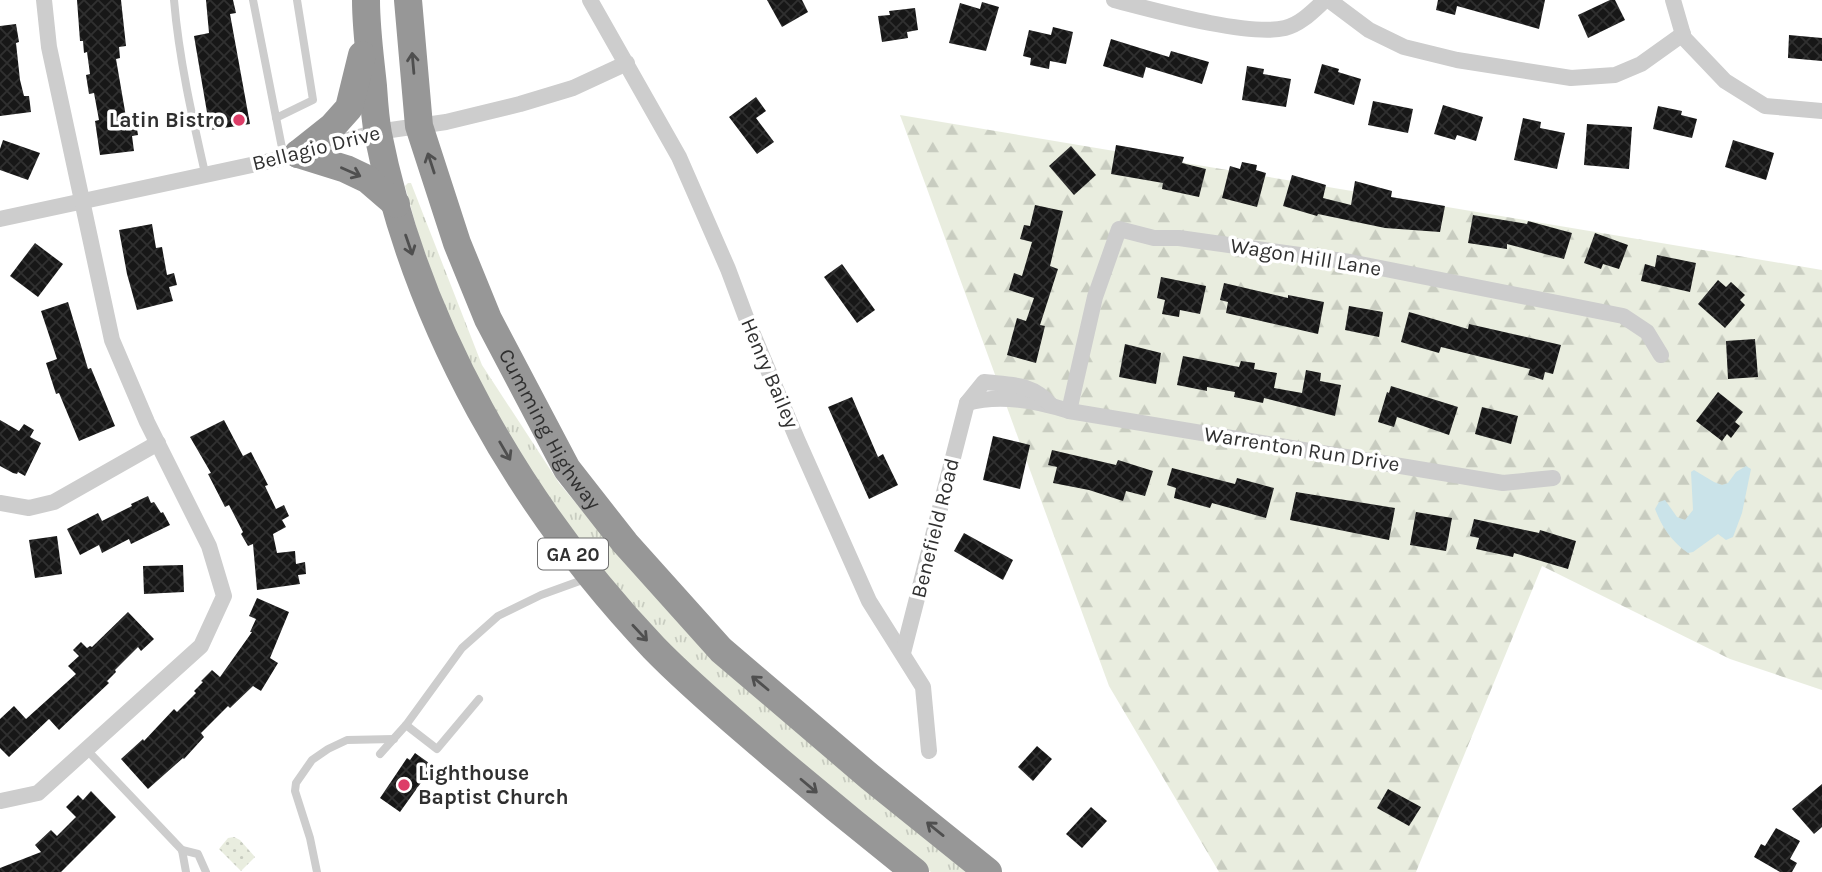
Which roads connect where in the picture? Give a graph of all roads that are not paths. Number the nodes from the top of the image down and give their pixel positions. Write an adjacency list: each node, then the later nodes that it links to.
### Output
1 (44, 0): 20 (street)
2 (174, 0): 19 (lane)
3 (253, 0): 15 (lane)
4 (296, 0): 15 (lane)
5 (366, 0): 12 (highway, GA 20)
6 (408, 0): 16 (highway, Cumming Highway / GA 20, one-way to 6)
7 (590, 0): 13 (street, Henry Bailey)
8 (1114, 0): 9 (street)
9 (1327, 0): 11 (street)
10 (1673, 0): 11 (street)
11 (1683, 34): 14 (street)
12 (367, 35): 17 (highway, GA 20); 18 (highway)
13 (627, 63): 16 (street, Bellagio Drive); 30 (street, Henry Bailey)
14 (1822, 111)
15 (276, 118): 18 (lane)
16 (419, 126): 17 (street, Bellagio Drive); 43 (highway, Cumming Highway / GA 20, one-way to 16)
17 (377, 132): 18 (street, Bellagio Drive); 21 (highway, GA 20)
18 (291, 156): 19 (street, Bellagio Drive); 21 (highway, one-way to 21)
19 (205, 173): 20 (street, Bellagio Drive)
20 (80, 201): 22 (street, Bellagio Drive); 26 (street)
21 (396, 204): 29 (highway, GA 20, one-way to 29)
22 (0, 219)
23 (1661, 355): 25 (street, Wagon Hill Lane)
24 (967, 403): 25 (street, Warrenton Run Drive); 30 (street, Benefield Road)
25 (1069, 411): 27 (street, Warrenton Run Drive)
26 (158, 443): 28 (street); 34 (street)
27 (1553, 478)
28 (0, 503)
29 (591, 577): 32 (lane); 42 (highway, GA 20, one-way to 42)
30 (903, 653): 35 (street, Henry Bailey)
31 (479, 699): 32 (lane)
32 (406, 725): 33 (lane)
33 (394, 739): 36 (lane); 41 (lane)
34 (86, 749): 37 (street); 38 (lane)
35 (929, 751)
36 (380, 754)
37 (1, 802)
38 (181, 850): 39 (lane); 40 (lane)
39 (186, 872)
40 (206, 872)
41 (317, 872)
42 (915, 872)
43 (988, 872)

